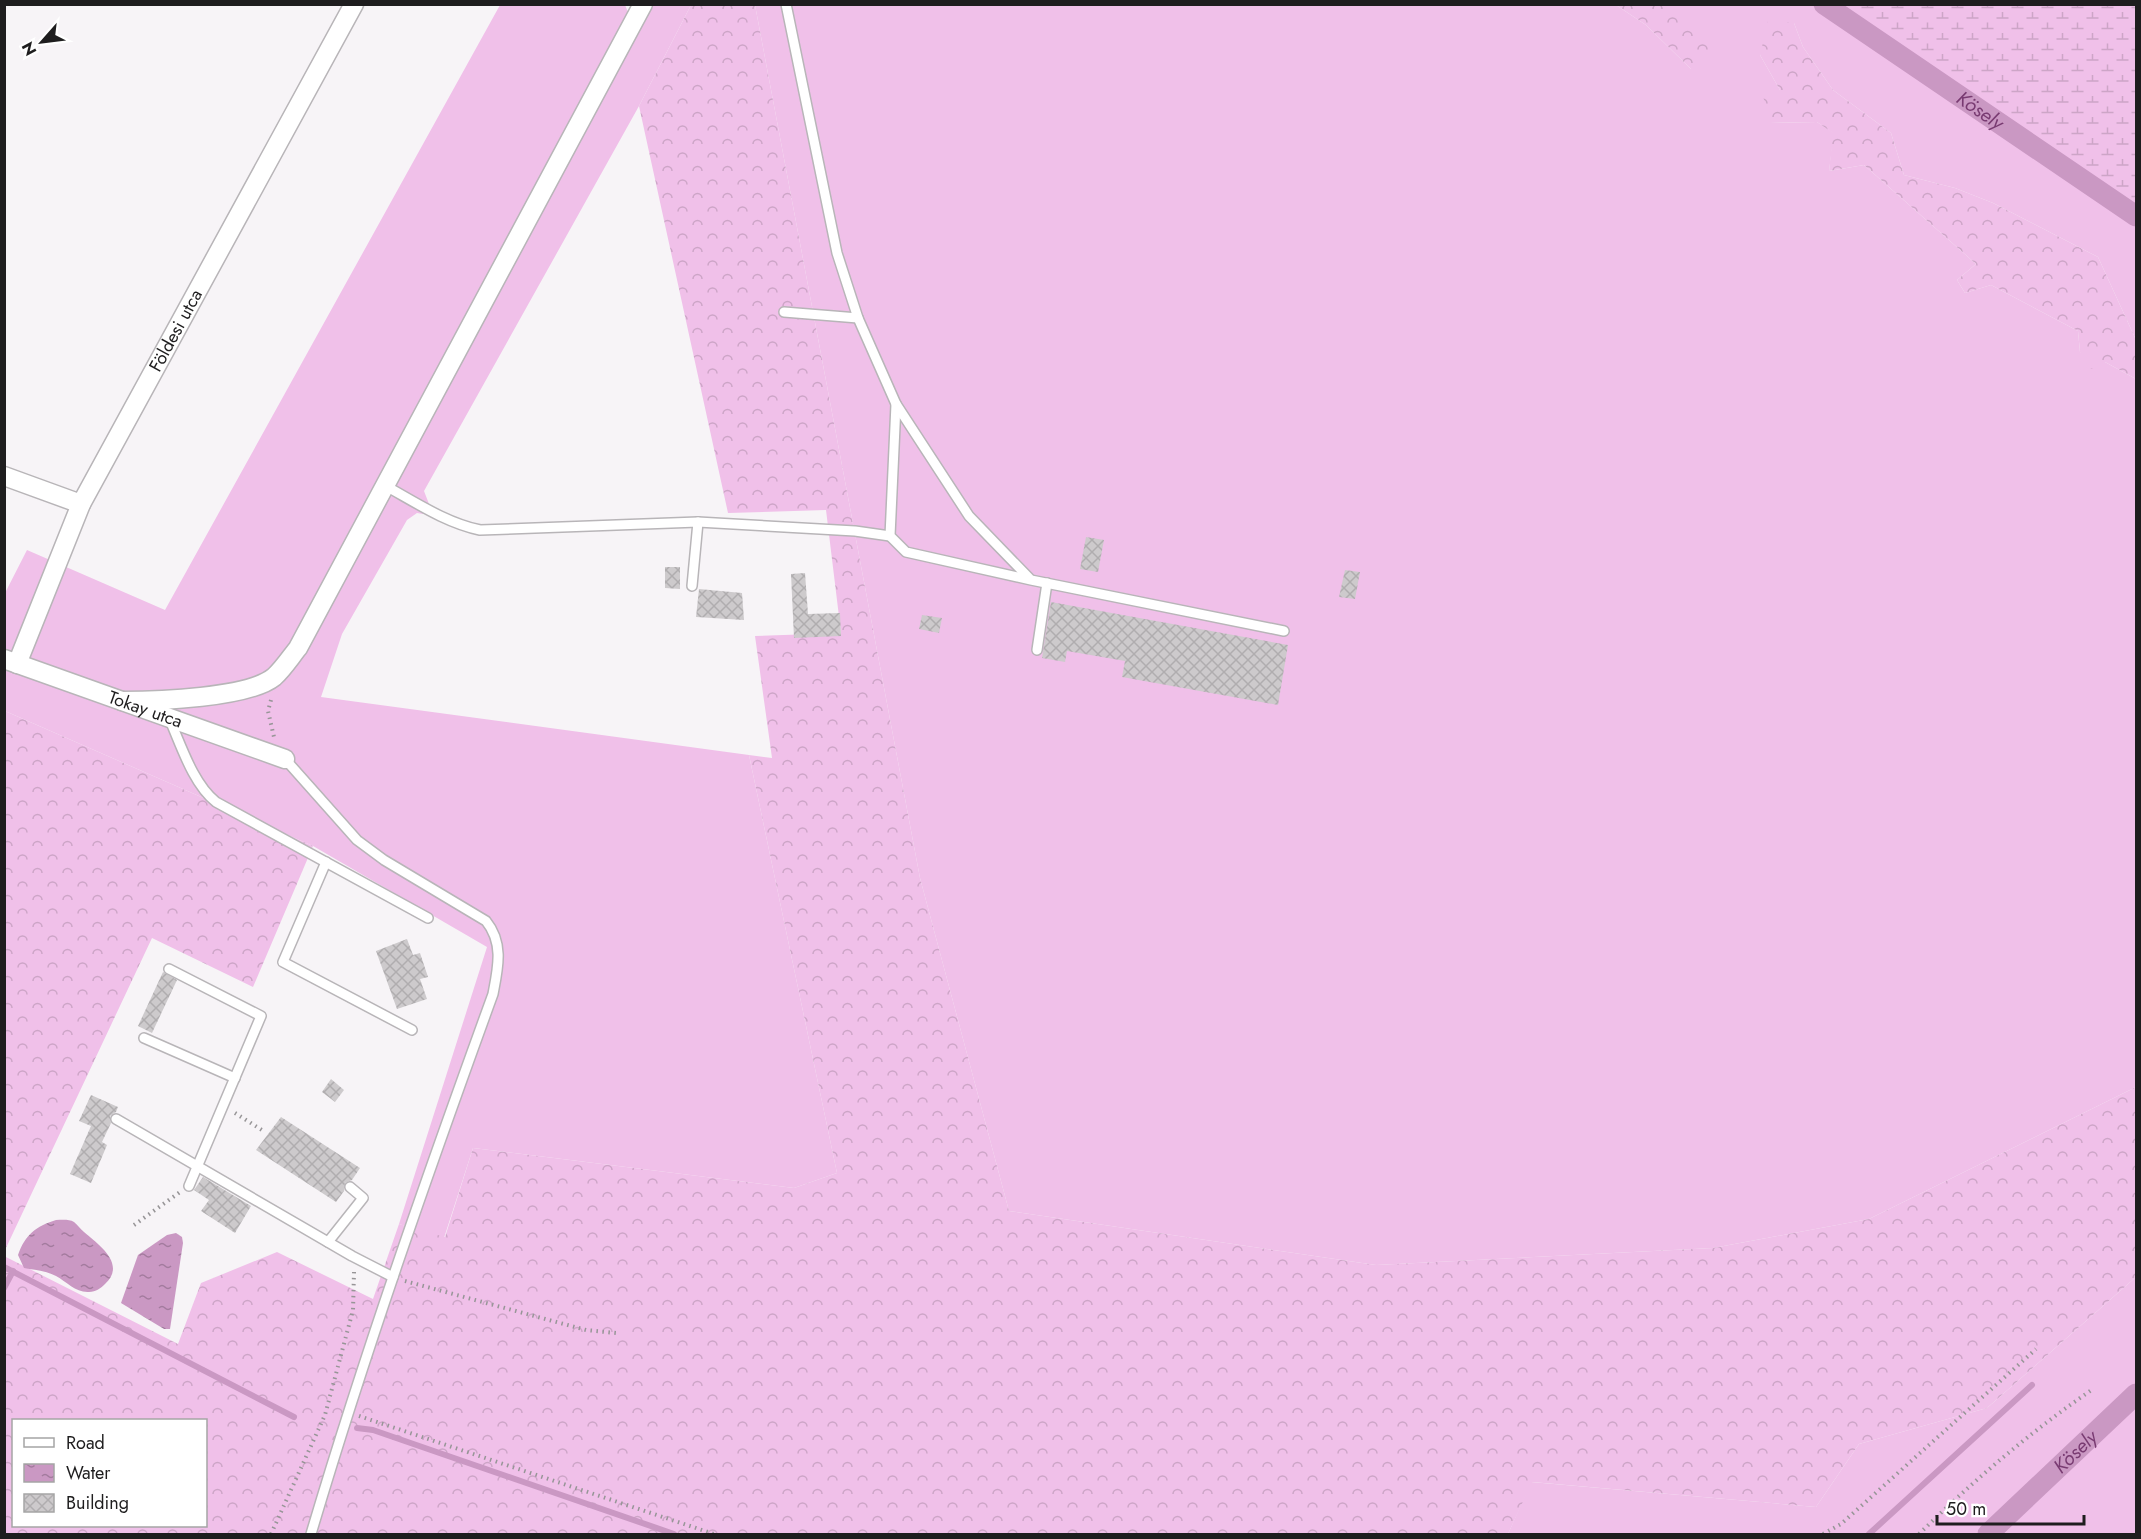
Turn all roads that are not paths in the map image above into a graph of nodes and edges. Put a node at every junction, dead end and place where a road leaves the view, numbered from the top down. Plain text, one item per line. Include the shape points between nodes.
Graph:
1 (354, 4) edge
2 (643, 4) edge
3 (786, 4) edge
4 (784, 312) dead end
5 (858, 318) junction
6 (896, 404) junction
7 (4, 476) edge
8 (384, 485) junction
9 (81, 504) junction
10 (698, 522) junction
11 (890, 536) junction
12 (1031, 580) junction
13 (1047, 583) junction
14 (693, 586) dead end
15 (1284, 631) dead end
16 (1037, 650) dead end
17 (11, 661) edge
18 (122, 701) junction
19 (169, 718) junction
20 (285, 759) joint
21 (326, 862) junction
22 (428, 918) dead end
23 (169, 969) dead end
24 (412, 1030) dead end
25 (144, 1038) dead end
26 (235, 1078) junction
27 (116, 1119) dead end
28 (198, 1165) junction
29 (189, 1186) road end
30 (350, 1188) dead end
31 (328, 1242) junction
32 (393, 1277) junction
33 (311, 1534) edge

1 - 9 street, Földesi utca
2 - 8 street
3 - 5 lane via 837,253
4 - 5 lane
5 - 6 lane
6 - 11 lane
6 - 12 lane via 969,516
7 - 9 street
8 - 10 lane via 468,528 480,530
8 - 18 street via 298,648 273,678 259,686 232,692 163,701
9 - 17 street, Földesi utca
10 - 11 lane
10 - 14 lane
11 - 12 lane via 906,552
12 - 13 lane
13 - 15 lane
13 - 16 lane
17 - 18 street, Tokay utca
18 - 19 street, Tokay utca
19 - 20 street, Tokay utca
19 - 21 lane via 206,795
20 - 32 lane via 357,840 486,921 499,948 493,994
21 - 22 lane
21 - 24 lane via 283,962
23 - 26 lane via 261,1016
25 - 26 lane
26 - 28 lane
27 - 28 lane
28 - 29 lane
28 - 31 lane
30 - 31 lane via 363,1198
31 - 32 lane
32 - 33 lane

